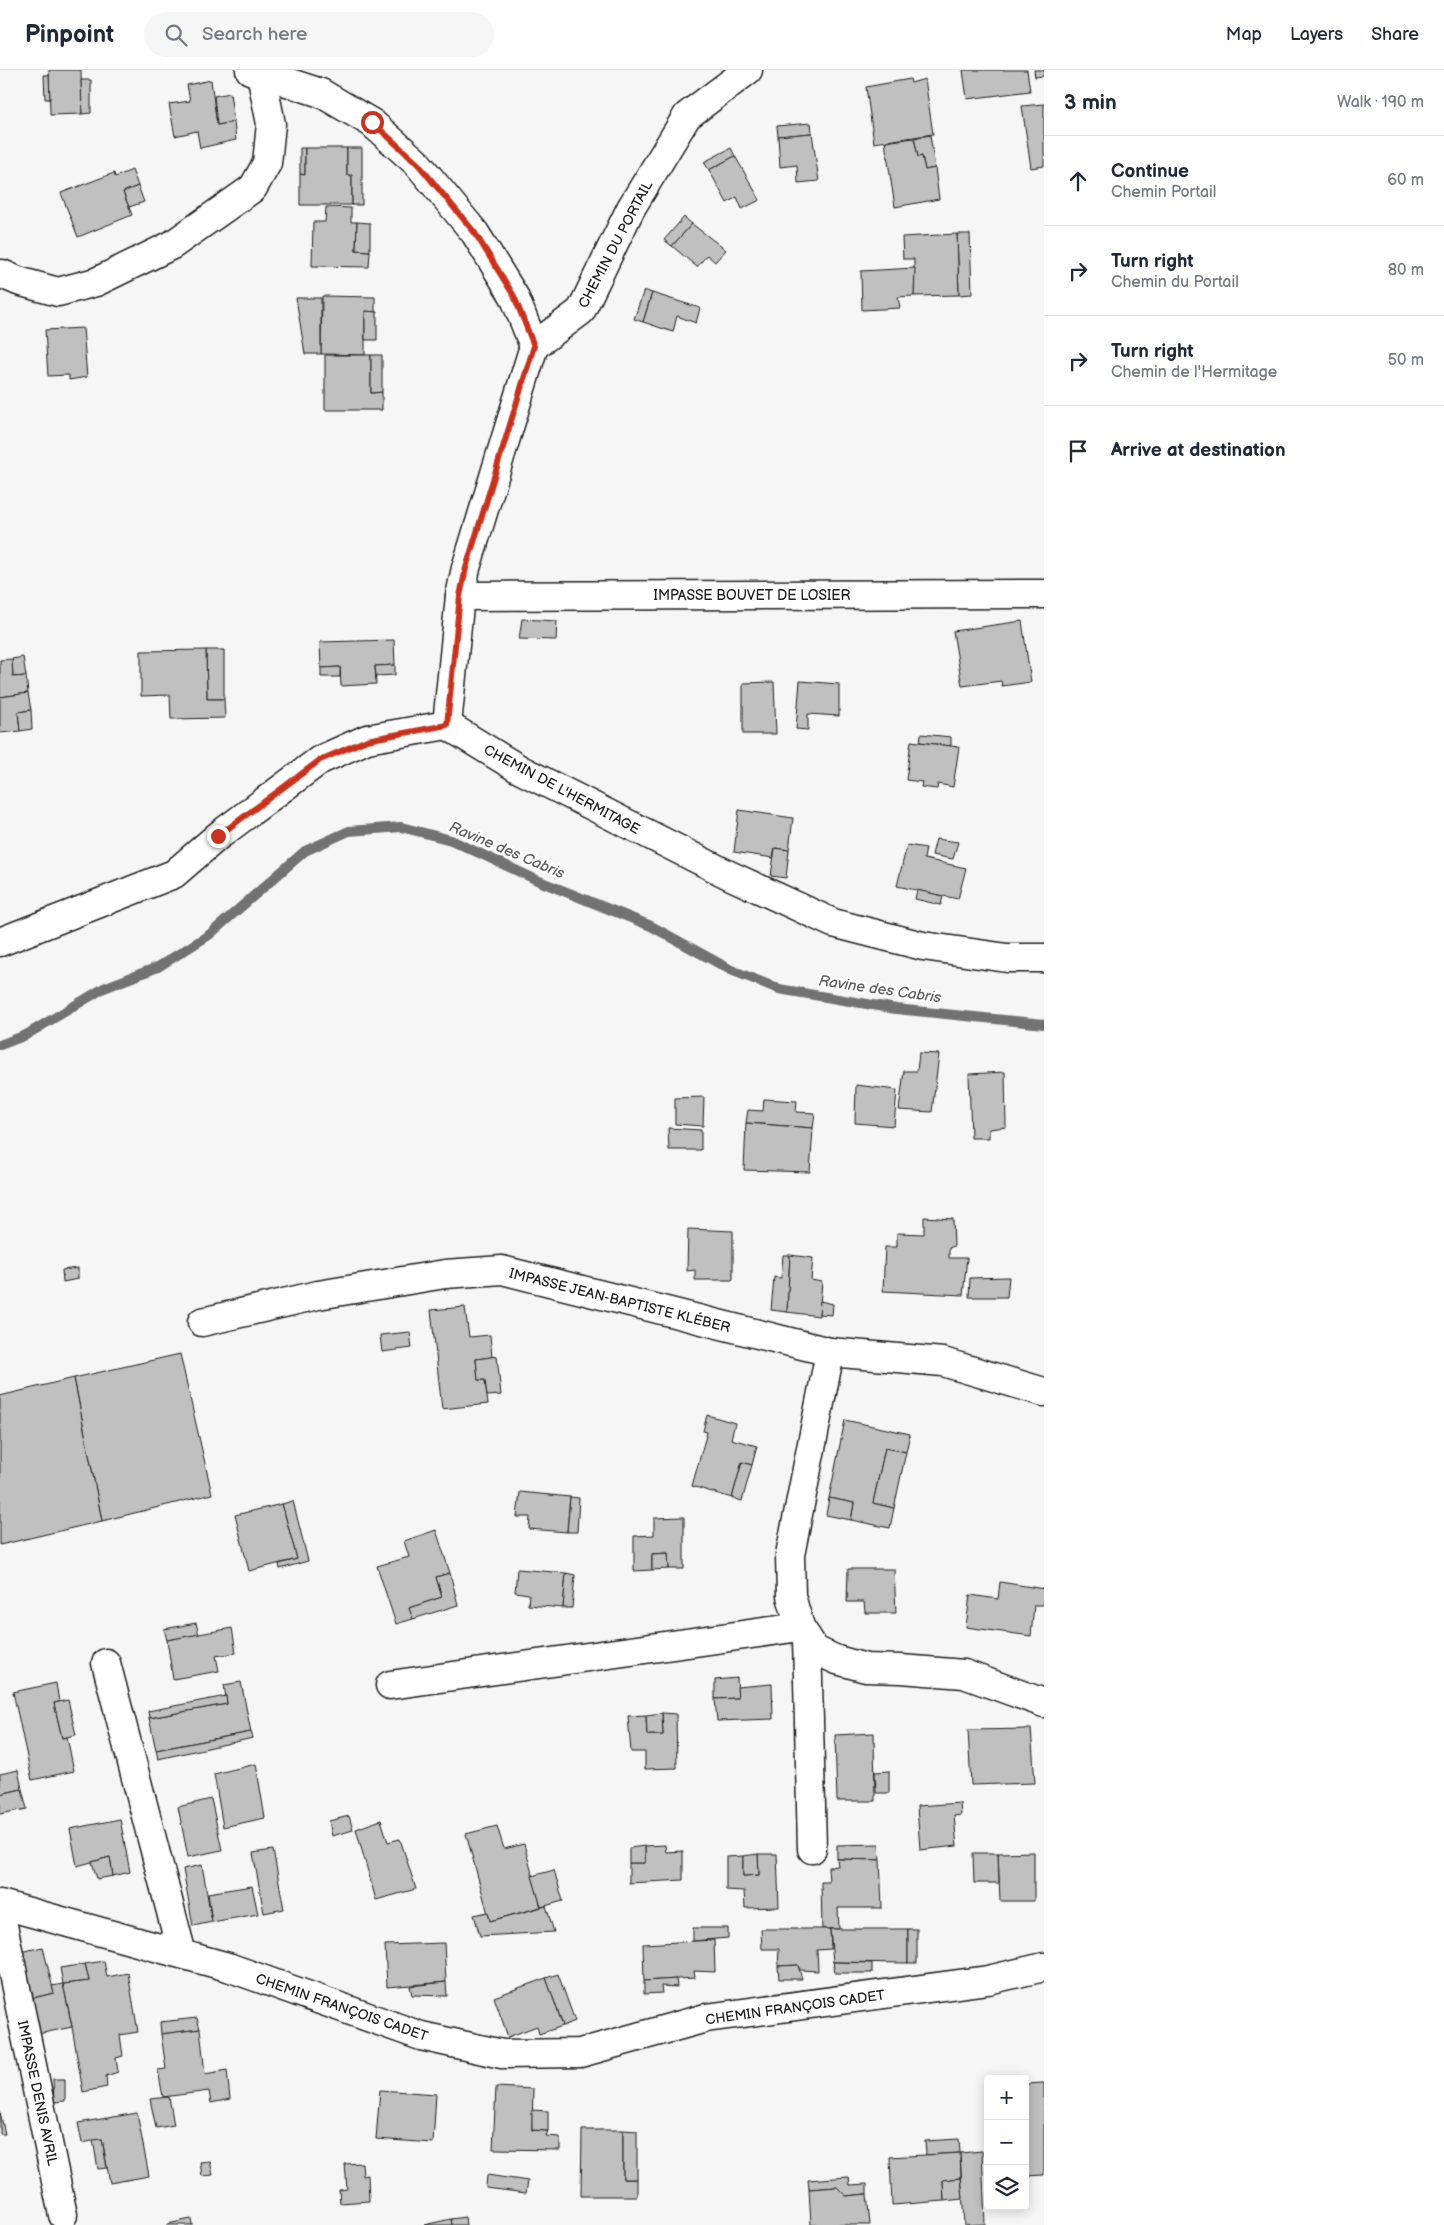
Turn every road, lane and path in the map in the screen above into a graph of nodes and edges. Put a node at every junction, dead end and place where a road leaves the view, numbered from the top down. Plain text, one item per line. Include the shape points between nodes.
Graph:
1 (748, 70) edge
2 (255, 72) edge
3 (2, 274) dead end
4 (534, 346) junction
5 (1044, 594) edge
6 (460, 596) junction
7 (447, 725) junction
8 (0, 942) edge
9 (1044, 958) edge
10 (202, 1322) dead end
11 (830, 1352) junction
12 (1044, 1392) edge
13 (804, 1633) junction
14 (106, 1663) dead end
15 (390, 1685) dead end
16 (1044, 1704) edge
17 (812, 1849) dead end
18 (0, 1904) edge
19 (0, 1911) edge
20 (182, 1954) junction
21 (1044, 1967) edge
22 (63, 2216) dead end

1 - 4 street, CHEMIN DU PORTAIL via 687,116 631,208 581,311
2 - 3 street via 271,124 267,163 253,188 172,245 96,282 58,292 18,282
2 - 4 street via 321,94 372,122 418,164 475,233 514,296
4 - 6 street
5 - 6 street, IMPASSE BOUVET DE LOSIER
6 - 7 street
7 - 8 street via 367,740 320,760 218,836 174,874
7 - 9 street, CHEMIN DE L'HERMITAGE via 528,774 727,874 833,923 923,946 1007,958
10 - 11 street, IMPASSE JEAN-BAPTISTE KLÉBER via 318,1295 445,1274 502,1270
11 - 12 street, IMPASSE JEAN-BAPTISTE KLÉBER via 942,1362
11 - 13 street via 790,1555 791,1596
13 - 15 street
13 - 16 street via 815,1650 838,1660 866,1668 964,1674
13 - 17 street
14 - 20 street
18 - 20 street, CHEMIN FRANÇOIS CADET
19 - 22 street, IMPASSE DENIS AVRIL
20 - 21 street, CHEMIN FRANÇOIS CADET via 228,1967 420,2036 502,2054 580,2053 706,2018 988,1980

